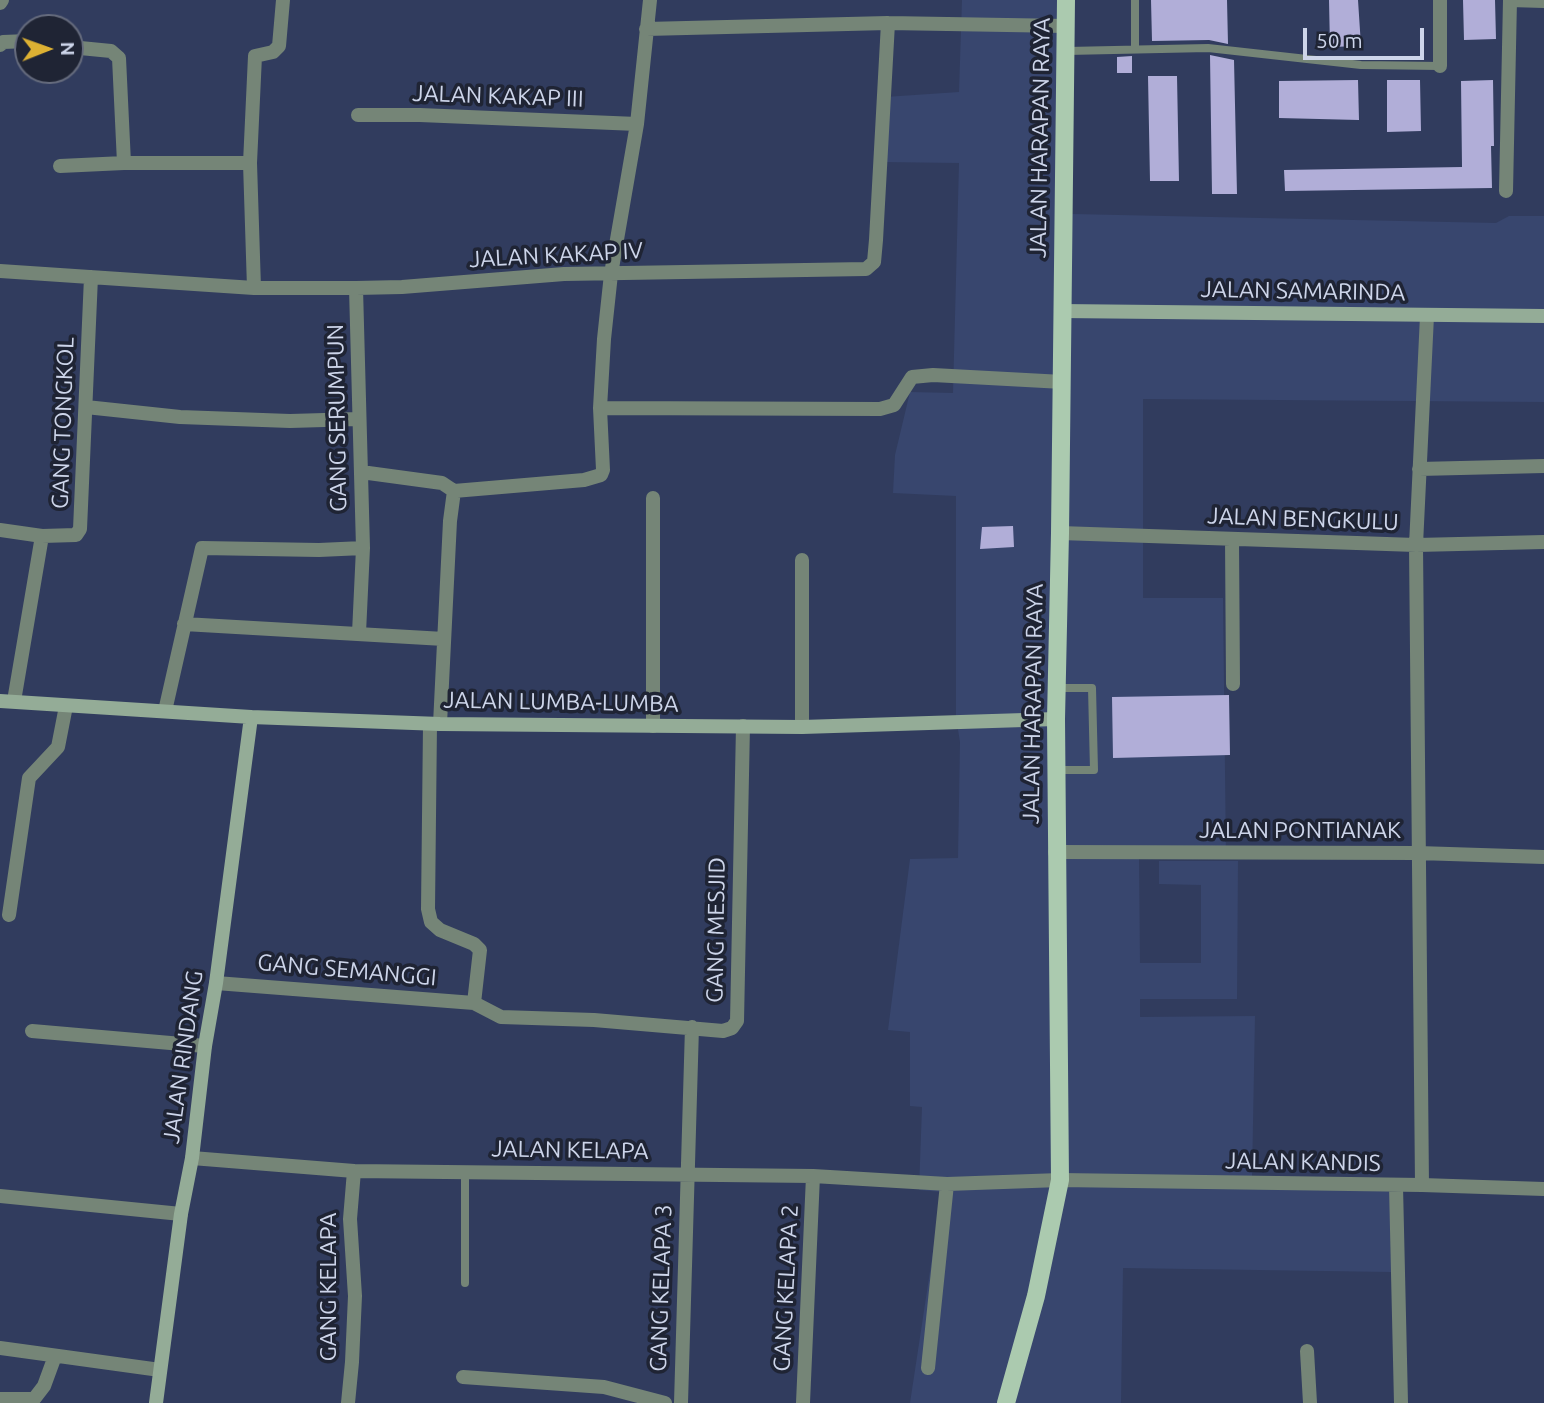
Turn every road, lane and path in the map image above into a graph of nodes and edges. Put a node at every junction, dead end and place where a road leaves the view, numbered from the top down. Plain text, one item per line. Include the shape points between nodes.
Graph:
1 (283, 0) edge
2 (650, 0) edge
3 (1066, 0) edge
4 (1135, 0) edge
5 (1440, 0) edge
6 (1510, 0) edge
7 (1544, 1) edge
8 (888, 23) junction
9 (1066, 26) junction
10 (646, 29) junction
11 (84, 48) edge
12 (1135, 49) junction
13 (1067, 51) junction
14 (1440, 66) joint
15 (358, 115) dead end
16 (637, 124) junction
17 (124, 163) junction
18 (250, 163) junction
19 (60, 166) dead end
20 (1506, 191) dead end
21 (0, 271) edge
22 (611, 274) junction
23 (91, 277) junction
24 (254, 288) junction
25 (356, 288) junction
26 (1061, 311) junction
27 (1427, 316) junction
28 (1544, 316) edge
29 (1063, 382) junction
30 (86, 407) junction
31 (600, 408) junction
32 (359, 419) junction
33 (1544, 466) edge
34 (1419, 468) junction
35 (360, 472) junction
36 (454, 491) junction
37 (653, 498) dead end
38 (0, 530) edge
39 (1060, 533) junction
40 (42, 536) junction
41 (1232, 539) junction
42 (1544, 542) edge
43 (1416, 545) junction
44 (363, 548) junction
45 (802, 561) dead end
46 (184, 624) junction
47 (359, 633) junction
48 (444, 639) junction
49 (1233, 684) dead end
50 (1056, 688) junction
51 (7, 701) edge
52 (65, 706) junction
53 (165, 711) junction
54 (251, 717) junction
55 (1056, 719) junction
56 (435, 724) junction
57 (653, 726) junction
58 (743, 726) junction
59 (802, 727) junction
60 (1055, 770) junction
61 (1055, 852) junction
62 (1418, 853) junction
63 (1544, 857) edge
64 (9, 915) dead end
65 (216, 983) junction
66 (474, 1003) junction
67 (692, 1027) junction
68 (32, 1031) dead end
69 (205, 1046) junction
70 (192, 1158) junction
71 (354, 1171) junction
72 (465, 1172) junction
73 (687, 1174) junction
74 (813, 1176) junction
75 (1060, 1180) junction
76 (947, 1184) junction
77 (1422, 1185) junction
78 (1396, 1186) junction
79 (1544, 1189) edge
80 (0, 1196) edge
81 (181, 1214) junction
82 (465, 1283) dead end
83 (0, 1348) edge
84 (1307, 1351) dead end
85 (55, 1356) junction
86 (928, 1368) dead end
87 (160, 1370) junction
88 (463, 1377) dead end
89 (0, 1399) edge
90 (156, 1403) edge
91 (348, 1403) edge
92 (665, 1403) edge
93 (681, 1403) edge
94 (803, 1403) edge
95 (1006, 1403) edge
96 (1310, 1403) edge
97 (1401, 1403) edge

1 - 18 street via 279,46 255,56
2 - 10 street
3 - 9 main road, JALAN HARAPAN RAYA
4 - 12 lane
5 - 14 street
6 - 7 street
6 - 20 street
8 - 9 street
8 - 10 street
8 - 22 street, JALAN KAKAP IV via 874,262 866,268
9 - 13 main road, JALAN HARAPAN RAYA
10 - 16 street
11 - 17 street via 111,51 119,58
12 - 13 lane
12 - 14 lane via 1208,48 1361,65
13 - 26 main road, JALAN HARAPAN RAYA
15 - 16 street, JALAN KAKAP III
16 - 22 street
17 - 18 street
17 - 19 street
18 - 24 street
21 - 23 street, JALAN KAKAP IV
22 - 25 street, JALAN KAKAP IV
22 - 31 street
23 - 24 street, JALAN KAKAP IV
23 - 30 street, GANG TONGKOL
24 - 25 street, JALAN KAKAP IV
25 - 32 street, GANG SERUMPUN
26 - 27 street, JALAN SAMARINDA
26 - 29 main road, JALAN HARAPAN RAYA
27 - 28 street, JALAN SAMARINDA
27 - 34 street
29 - 31 street via 912,377 894,405 880,409
29 - 39 main road, JALAN HARAPAN RAYA
30 - 32 street via 276,421
30 - 40 street, GANG TONGKOL via 80,529 76,535
31 - 36 street via 601,475
32 - 35 street, GANG SERUMPUN
33 - 34 street
34 - 43 street
35 - 36 street via 442,483
35 - 44 street, GANG SERUMPUN
36 - 48 street
37 - 57 street
38 - 40 street, GANG TONGKOL
39 - 41 street, JALAN BENGKULU
39 - 50 main road, JALAN HARAPAN RAYA
40 - 51 street, GANG TONGKOL
41 - 43 street, JALAN BENGKULU
41 - 49 street
42 - 43 street, JALAN BENGKULU
43 - 62 street
44 - 46 street via 202,548
44 - 47 street, GANG SERUMPUN
45 - 59 street
46 - 47 street
46 - 53 street
47 - 48 street
48 - 56 street
50 - 55 main road, JALAN HARAPAN RAYA
50 - 60 lane via 1092,688 1094,770
51 - 52 street, JALAN LUMBA-LUMBA
52 - 53 street, JALAN LUMBA-LUMBA
52 - 64 street via 58,747 29,778
53 - 54 street, JALAN LUMBA-LUMBA
54 - 56 street, JALAN LUMBA-LUMBA
54 - 65 street, JALAN RINDANG
55 - 59 street, JALAN LUMBA-LUMBA
55 - 60 main road, JALAN HARAPAN RAYA
56 - 57 street, JALAN LUMBA-LUMBA
56 - 66 street, GANG SEMANGGI via 428,909 431,922 440,930 480,950
57 - 58 street, JALAN LUMBA-LUMBA
58 - 59 street, JALAN LUMBA-LUMBA
58 - 67 street, GANG MESJID via 737,1021 723,1031
60 - 61 main road, JALAN HARAPAN RAYA
61 - 62 street, JALAN PONTIANAK
61 - 75 main road, JALAN HARAPAN RAYA
62 - 63 street, JALAN PONTIANAK
62 - 77 street
65 - 66 street, GANG SEMANGGI
65 - 69 street, JALAN RINDANG
66 - 67 street, GANG SEMANGGI via 501,1017
67 - 73 street, GANG MESJID
68 - 69 street
69 - 70 street, JALAN RINDANG
70 - 71 street, JALAN KELAPA
70 - 81 street, JALAN RINDANG
71 - 72 street, JALAN KELAPA
71 - 91 street, GANG KELAPA via 350,1219 355,1296
72 - 73 street, JALAN KELAPA
72 - 82 lane
73 - 74 street, JALAN KELAPA
73 - 93 street, GANG KELAPA 3
74 - 76 street, JALAN KELAPA
74 - 94 street, GANG KELAPA 2
75 - 76 street, JALAN KELAPA
75 - 78 street, JALAN KANDIS
75 - 95 main road, JALAN HARAPAN RAYA via 1036,1296
76 - 86 street
77 - 78 street, JALAN KANDIS
77 - 79 street, JALAN KANDIS
78 - 97 street
80 - 81 street
81 - 87 street, JALAN RINDANG
83 - 85 street
84 - 96 street
85 - 87 street
85 - 89 street via 34,1399
87 - 90 street, JALAN RINDANG
88 - 92 street, GANG KELAPA 3 via 604,1387

